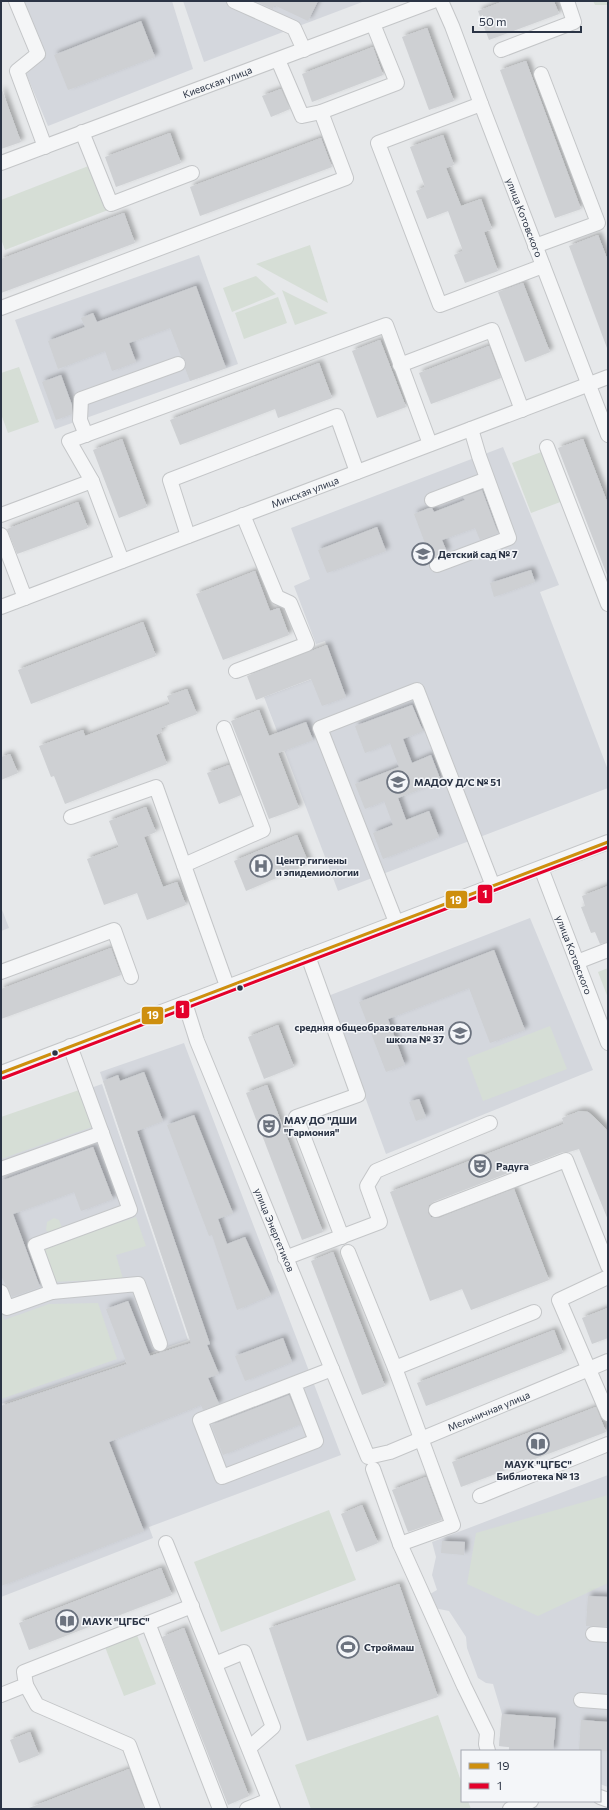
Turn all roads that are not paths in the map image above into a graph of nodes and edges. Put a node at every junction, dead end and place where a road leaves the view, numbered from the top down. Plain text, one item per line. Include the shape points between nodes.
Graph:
1 (16, 1) edge
2 (234, 1) edge
3 (433, 1) edge
4 (441, 1) edge
5 (567, 1) edge
6 (373, 24) junction
7 (304, 50) junction
8 (501, 50) dead end
9 (278, 60) junction
10 (541, 74) dead end
11 (480, 104) junction
12 (320, 112) junction
13 (82, 132) junction
14 (45, 147) junction
15 (1, 163) edge
16 (192, 173) dead end
17 (535, 246) junction
18 (543, 266) junction
19 (1, 308) edge
20 (178, 364) dead end
21 (400, 365) junction
22 (608, 377) edge
23 (588, 384) junction
24 (522, 410) junction
25 (471, 429) junction
26 (86, 435) junction
27 (608, 435) edge
28 (430, 444) junction
29 (547, 447) dead end
30 (357, 472) junction
31 (488, 479) junction
32 (92, 481) junction
33 (432, 500) dead end
34 (243, 515) junction
35 (1, 516) edge
36 (1, 535) edge
37 (188, 536) junction
38 (122, 561) junction
39 (437, 565) dead end
40 (605, 588) edge
41 (25, 598) junction
42 (608, 604) edge
43 (1, 607) edge
44 (236, 671) dead end
45 (224, 728) dead end
46 (71, 817) dead end
47 (608, 842) edge
48 (184, 865) junction
49 (541, 868) junction
50 (494, 886) junction
51 (396, 922) junction
52 (608, 950) edge
53 (308, 956) junction
54 (577, 962) junction
55 (1, 972) edge
56 (131, 977) dead end
57 (228, 986) junction
58 (185, 1003) junction
59 (608, 1043) edge
60 (70, 1046) junction
61 (1, 1072) edge
62 (490, 1123) dead end
63 (102, 1133) junction
64 (1, 1169) edge
65 (436, 1210) dead end
66 (342, 1237) junction
67 (348, 1252) dead end
68 (285, 1258) junction
69 (608, 1266) edge
70 (608, 1277) edge
71 (1, 1292) edge
72 (52, 1292) junction
73 (534, 1312) dead end
74 (160, 1344) dead end
75 (608, 1361) edge
76 (395, 1368) junction
77 (332, 1369) junction
78 (588, 1369) junction
79 (294, 1384) junction
80 (608, 1414) edge
81 (422, 1439) junction
82 (608, 1444) edge
83 (370, 1463) junction
84 (480, 1496) dead end
85 (166, 1543) dead end
86 (400, 1544) junction
87 (192, 1606) junction
88 (148, 1623) junction
89 (593, 1634) dead end
90 (608, 1635) edge
91 (215, 1664) junction
92 (26, 1685) junction
93 (1, 1695) edge
94 (581, 1700) dead end
95 (608, 1702) edge
96 (249, 1748) junction
97 (488, 1750) edge
98 (528, 1802) edge
99 (271, 1805) edge
100 (153, 1809) edge
101 (220, 1809) edge
102 (247, 1809) edge
103 (510, 1809) edge

1 - 14 street via 38,54 17,71
2 - 7 street via 294,28
3 - 6 street, Киевская улица
4 - 11 street, улица Котовского
5 - 8 street via 574,22
6 - 7 street, Киевская улица
6 - 12 street via 397,83
7 - 9 street, Киевская улица
9 - 12 street via 302,116
9 - 13 street, Киевская улица
10 - 17 street via 598,222
11 - 17 street, улица Котовского
11 - 18 street via 378,143 440,305
12 - 19 street via 346,178
13 - 14 street, Киевская улица
13 - 16 street via 111,204
14 - 15 street, Киевская улица
17 - 18 street, улица Котовского
18 - 23 street, улица Котовского
20 - 26 street via 81,400 80,420
21 - 24 street via 492,330
21 - 26 street via 386,325
21 - 28 street
22 - 23 street, Минская улица
23 - 24 street, Минская улица
23 - 27 street, улица Котовского
24 - 25 street, Минская улица
25 - 28 street, Минская улица
25 - 31 street
26 - 32 street via 69,441
28 - 30 street, Минская улица
29 - 40 street
30 - 34 street, Минская улица
30 - 37 street via 337,416 170,480
31 - 33 street
31 - 39 street via 509,538
32 - 35 street
32 - 38 street
34 - 37 street, Минская улица
34 - 44 street via 277,597 290,603 308,644
36 - 41 street
37 - 38 street, Минская улица
38 - 41 street, Минская улица
40 - 42 street
41 - 43 street, Минская улица
45 - 48 street via 263,830
46 - 48 street via 156,787
47 - 49 street
48 - 57 street
49 - 50 street
49 - 54 street, улица Котовского
50 - 51 street
50 - 51 street via 417,690 320,728
51 - 53 street
52 - 54 street
53 - 57 street
53 - 66 street via 358,1096 296,1117
54 - 59 street, улица Котовского
55 - 56 street via 114,930
57 - 58 street
58 - 60 street
58 - 68 street, улица Энергетиков via 197,1041
60 - 61 street
60 - 63 street
62 - 66 street via 376,1171 367,1186 380,1222
63 - 64 street
63 - 72 street via 130,1210 35,1245
65 - 69 street via 566,1160
66 - 68 street
67 - 76 street
68 - 77 street, улица Энергетиков
70 - 78 street via 559,1300
71 - 72 street via 7,1308
72 - 74 street via 138,1284
73 - 76 street
75 - 78 street, Мельничная улица
76 - 81 street
77 - 79 street
77 - 83 street, улица Энергетиков
78 - 80 street
78 - 81 street, Мельничная улица
79 - 79 street via 200,1420 222,1477 316,1441
81 - 83 street, Мельничная улица
81 - 86 street via 453,1525
82 - 84 street
83 - 86 street, улица Энергетиков
85 - 87 street
86 - 97 street, улица Энергетиков via 488,1733
87 - 88 street
87 - 91 street
88 - 92 street via 24,1672
88 - 101 street
89 - 90 street
91 - 96 street
91 - 96 street via 244,1652 273,1727
92 - 93 street
92 - 100 street via 37,1705 128,1745
94 - 95 street
96 - 99 street
98 - 103 street
99 - 102 street

